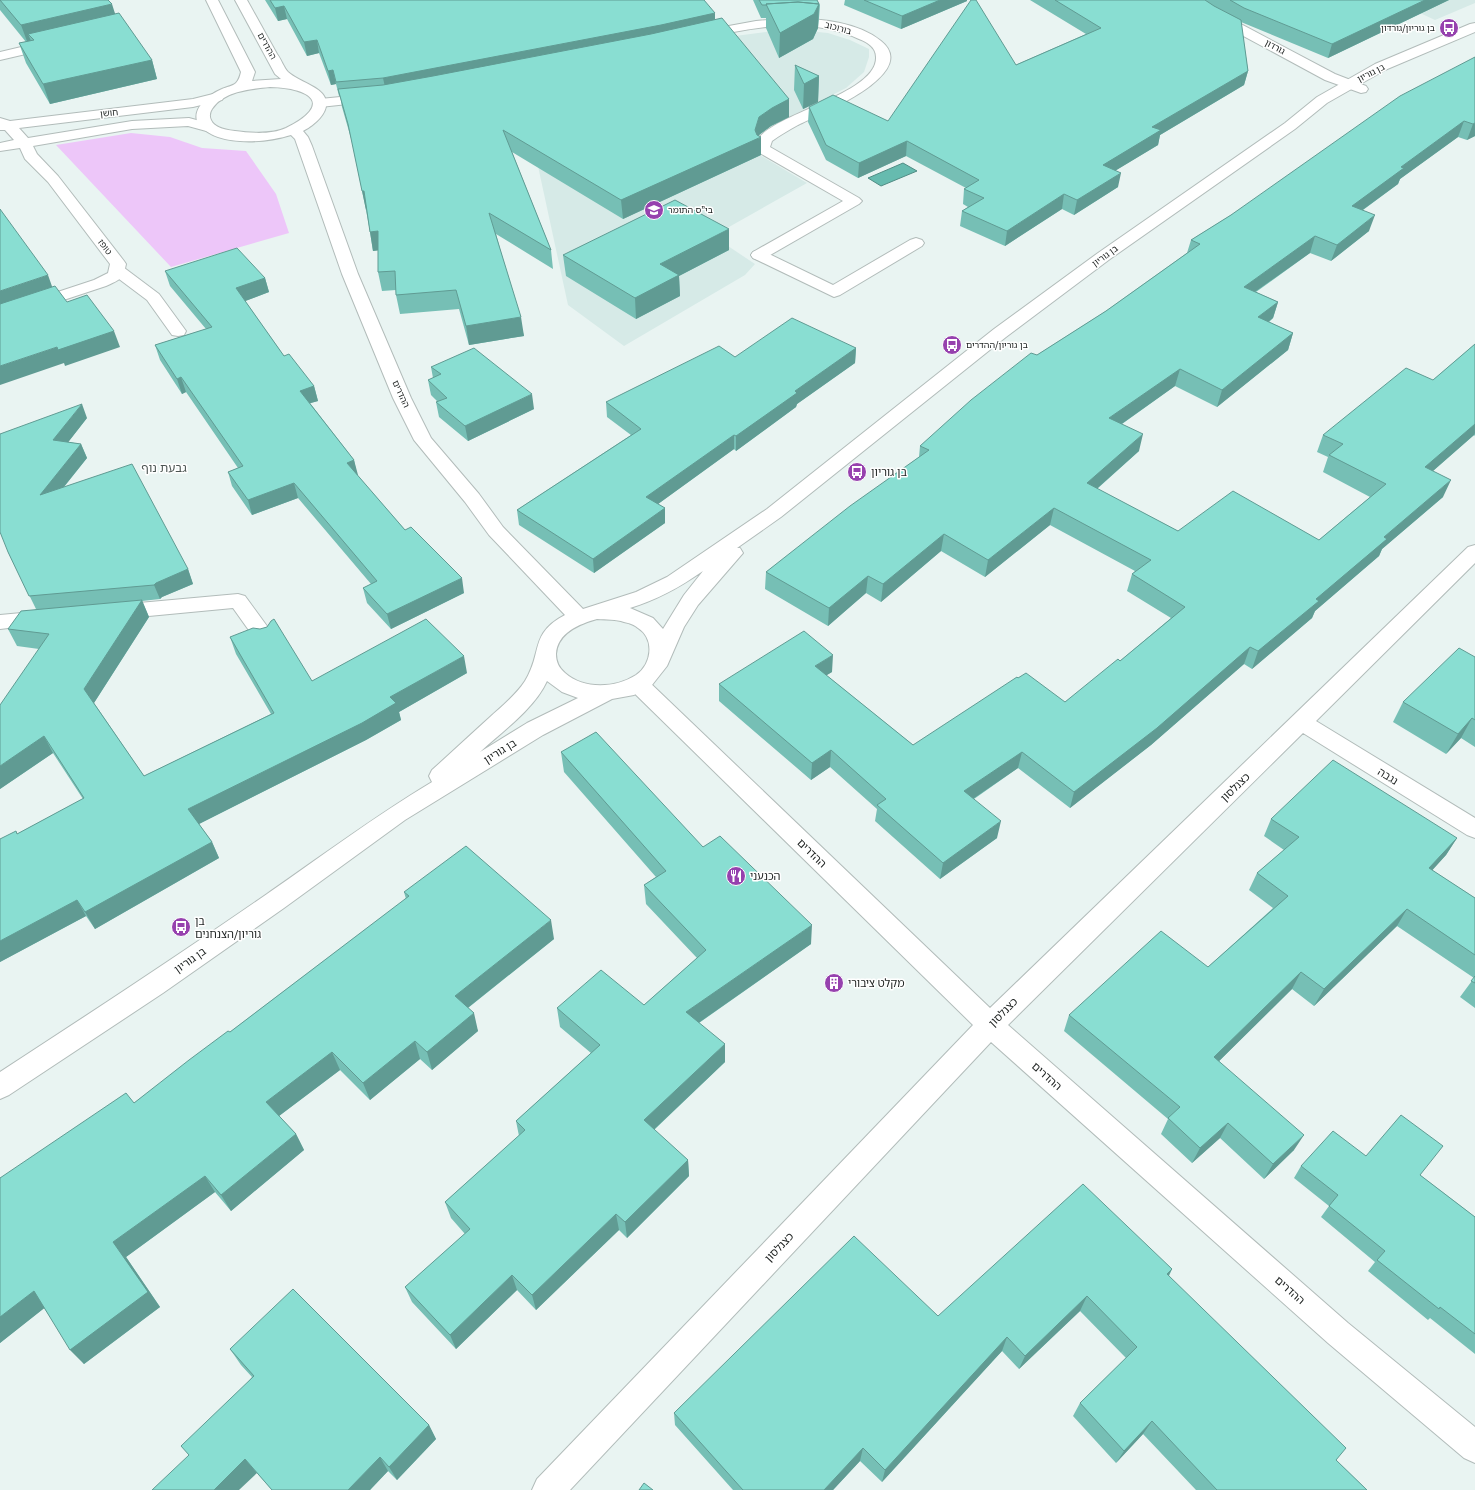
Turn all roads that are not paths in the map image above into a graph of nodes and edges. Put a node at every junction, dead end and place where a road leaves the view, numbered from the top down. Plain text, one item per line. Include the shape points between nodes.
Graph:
1 (212, 0) edge
2 (241, 0) edge
3 (1191, 0) edge
4 (1475, 27) edge
5 (691, 37) edge
6 (62, 42) edge
7 (0, 56) edge
8 (299, 86) junction
9 (1355, 87) junction
10 (239, 88) junction
11 (217, 97) junction
12 (386, 97) edge
13 (320, 103) junction
14 (3, 124) edge
15 (210, 128) junction
16 (293, 129) junction
17 (24, 144) junction
18 (0, 147) edge
19 (916, 243) dead end
20 (118, 267) junction
21 (0, 316) edge
22 (178, 331) dead end
23 (774, 513) junction
24 (1475, 552) edge
25 (95, 614) edge
26 (588, 614) junction
27 (64, 616) edge
28 (0, 622) edge
29 (264, 638) edge
30 (546, 659) junction
31 (660, 659) junction
32 (638, 684) junction
33 (606, 693) junction
34 (1301, 722) junction
35 (397, 814) junction
36 (1475, 829) edge
37 (990, 1025) junction
38 (0, 1087) edge
39 (1475, 1447) edge
40 (548, 1490) edge

1 - 10 street via 248,72 246,80
2 - 8 street, ההדרים via 282,74
3 - 9 street, גורדון via 1330,77
4 - 9 street, בן גוריון via 1416,53
5 - 19 street, בורוכוב via 742,26 798,21 834,25 873,41 881,49 884,59 880,69 868,83 777,130 765,139 763,149 854,201 759,255 834,292
6 - 7 street
8 - 10 street, חושן via 270,83
8 - 13 street, ההדרים via 317,96
9 - 23 street, בן גוריון via 1290,126 1104,256 1000,333
10 - 11 street, חושן
11 - 14 street, חושן via 193,103
11 - 15 street via 203,113 204,121
12 - 13 street
13 - 16 street, חושן via 317,112 308,121
14 - 17 street, טופז
15 - 16 street, חושן via 239,137 258,137
15 - 17 street, חושן via 189,122 132,125
16 - 26 street, ההדרים via 305,146 350,274 402,398 423,440 496,531 534,572
17 - 18 street, חושן
17 - 20 street, טופז via 30,156 53,179
20 - 21 street via 116,275 100,283
20 - 22 street, טופז via 152,297
23 - 26 street, בן גוריון via 674,582 643,598
23 - 31 street, בן גוריון via 721,564 695,594 676,620
24 - 34 street, כצנלסון
25 - 29 street via 238,601
26 - 30 street via 563,625 548,643
26 - 31 street via 626,614 643,621 659,638
27 - 28 street
30 - 33 street via 554,676 568,686 586,692
30 - 35 street, בן גוריון via 534,685 518,705
31 - 32 street via 652,673
32 - 33 street
32 - 37 street, ההדרים
33 - 35 street, בן גוריון via 535,729
34 - 36 street, נגבה
34 - 37 street, כצנלסון
35 - 38 street, בן גוריון via 154,985
37 - 39 street, ההדרים via 1338,1333
37 - 40 street, כצנלסון

